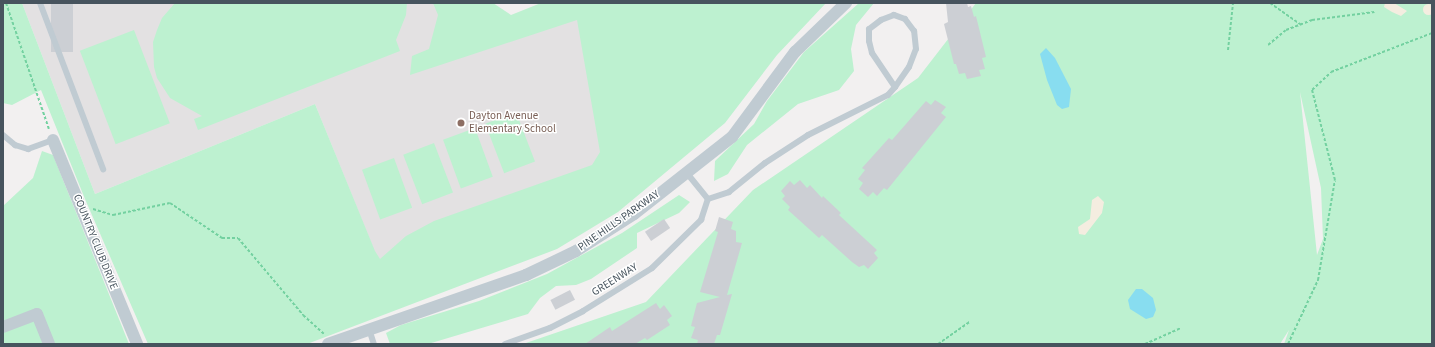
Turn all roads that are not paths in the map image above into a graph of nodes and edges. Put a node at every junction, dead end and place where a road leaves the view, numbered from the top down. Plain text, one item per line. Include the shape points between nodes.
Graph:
1 (40, 3) edge
2 (846, 3) edge
3 (895, 87) junction
4 (3, 135) edge
5 (53, 140) joint
6 (103, 169) dead end
7 (686, 172) junction
8 (708, 199) junction
9 (3, 326) edge
10 (369, 328) junction
11 (330, 343) edge
12 (49, 344) edge
13 (137, 344) edge
14 (374, 344) edge
15 (506, 344) edge

1 - 6 lane
2 - 7 street, PINE HILLS PARKWAY via 795,52 732,137
3 - 3 lane via 909,67 916,49 914,31 905,19 894,15 869,29 869,41 872,53
3 - 8 lane via 881,99 808,135 765,163 729,192
4 - 5 lane via 15,145 28,149
5 - 13 street, COUNTRY CLUB DRIVE
7 - 8 lane
7 - 10 street, PINE HILLS PARKWAY via 634,214 576,252 526,275
8 - 15 lane, GREENWAY via 701,220 652,268 603,300 550,328
9 - 12 street via 37,314
10 - 11 street, PINE HILLS PARKWAY
10 - 14 lane

